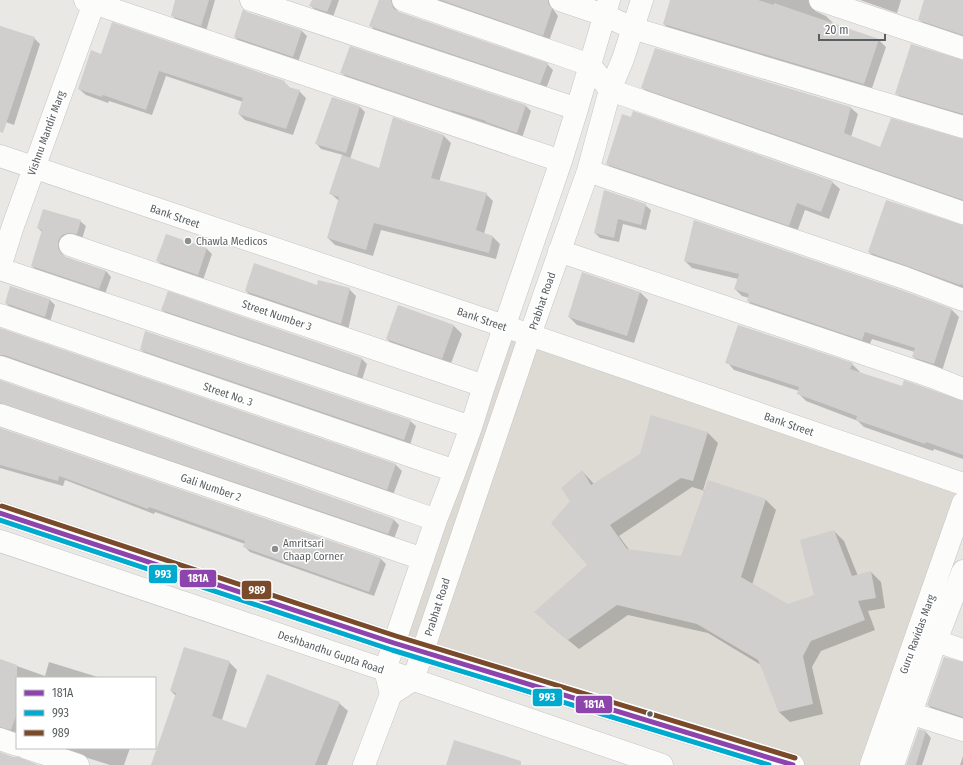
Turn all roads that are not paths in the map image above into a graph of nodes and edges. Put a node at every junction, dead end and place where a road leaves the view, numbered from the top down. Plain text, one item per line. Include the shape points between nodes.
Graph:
1 (251, 0) edge
2 (403, 0) edge
3 (560, 0) edge
4 (642, 0) edge
5 (820, 0) edge
6 (91, 1) edge
7 (606, 8) edge
8 (632, 28) junction
9 (963, 48) edge
10 (590, 65) junction
11 (610, 90) junction
12 (577, 109) junction
13 (963, 127) edge
14 (0, 156) edge
15 (561, 161) junction
16 (34, 168) junction
17 (588, 172) junction
18 (963, 213) edge
19 (7, 224) edge
20 (70, 245) dead end
21 (559, 251) junction
22 (0, 268) edge
23 (963, 300) edge
24 (0, 315) edge
25 (504, 326) junction
26 (530, 335) junction
27 (0, 367) edge
28 (484, 386) junction
29 (963, 389) edge
30 (0, 415) edge
31 (471, 427) junction
32 (455, 471) junction
33 (963, 484) edge
34 (963, 504) edge
35 (0, 513) edge
36 (436, 520) junction
37 (0, 541) edge
38 (423, 558) junction
39 (963, 571) edge
40 (936, 641) junction
41 (394, 643) junction
42 (963, 650) edge
43 (422, 651) junction
44 (385, 670) junction
45 (413, 680) junction
46 (391, 694) junction
47 (910, 713) junction
48 (963, 730) edge
49 (0, 739) edge
50 (16, 745) edge
51 (30, 749) edge
52 (78, 765) edge
53 (364, 765) edge
54 (662, 765) edge
55 (793, 765) edge
56 (871, 765) edge
57 (893, 765) edge

1 - 12 street
2 - 10 street
3 - 7 street
4 - 8 street, Prabhat Road
5 - 9 street
6 - 15 street
6 - 16 street, Vishnu Mandir Marg
7 - 8 street
7 - 10 street
8 - 11 street, Prabhat Road
8 - 13 street
10 - 11 street
10 - 12 street
11 - 17 street, Prabhat Road
11 - 18 street
12 - 15 street
14 - 16 street, Bank Street
15 - 25 street
16 - 19 street, Vishnu Mandir Marg
16 - 25 street, Bank Street
17 - 21 street, Prabhat Road
17 - 23 street via 905,278
19 - 22 street, Vishnu Mandir Marg
20 - 28 street, Street Number 3
21 - 26 street, Prabhat Road
21 - 29 street
22 - 31 street
24 - 32 street, Street No. 3
25 - 26 street, Bank Street
25 - 28 street
26 - 33 street, Bank Street
26 - 43 street, Prabhat Road
27 - 36 street
28 - 31 street
30 - 38 street, Gali Number 2
31 - 32 street
32 - 36 street
34 - 56 street, Guru Ravidas Marg
35 - 41 street
36 - 38 street
37 - 44 street, Deshbandhu Gupta Road
38 - 41 street
39 - 40 street, Guru Ravidas Marg
40 - 42 street
40 - 47 street, Guru Ravidas Marg
41 - 43 street
41 - 44 street
43 - 45 street, Prabhat Road
43 - 55 street
44 - 45 street, Deshbandhu Gupta Road
44 - 46 street
45 - 46 street
45 - 54 street, Deshbandhu Gupta Road
46 - 53 street
47 - 48 street
47 - 57 street, Guru Ravidas Marg
49 - 50 street
51 - 52 street

